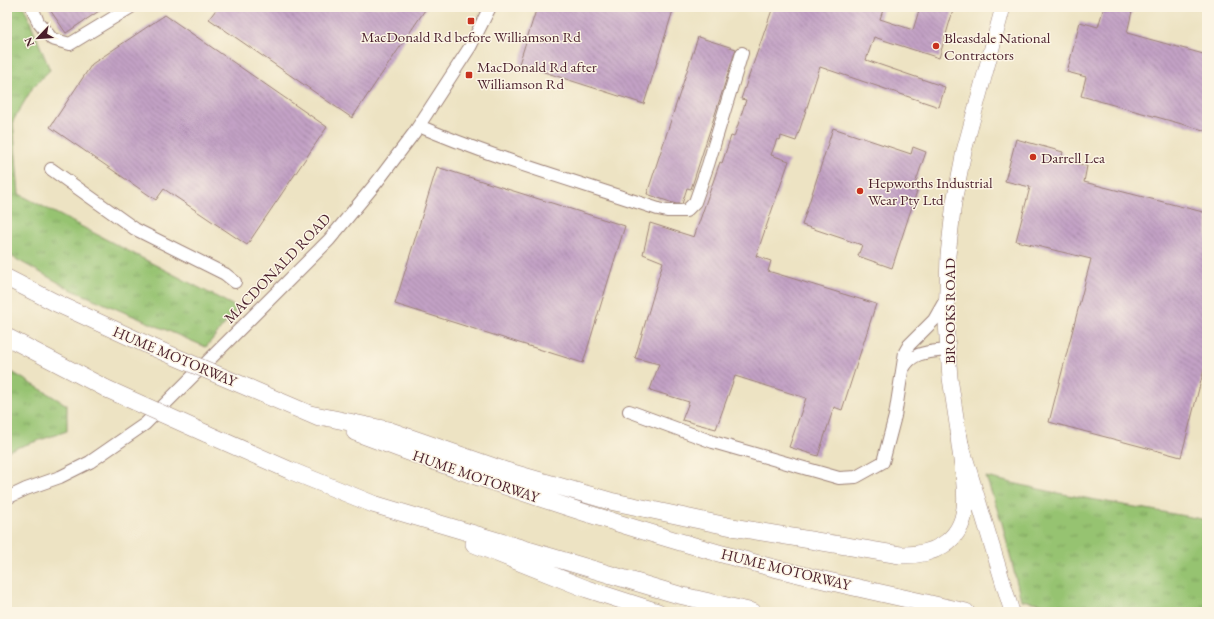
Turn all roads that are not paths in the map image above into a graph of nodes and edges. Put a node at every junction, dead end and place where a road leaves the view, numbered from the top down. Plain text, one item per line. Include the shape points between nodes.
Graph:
1 (32, 7) edge
2 (131, 7) edge
3 (490, 7) edge
4 (1003, 7) edge
5 (742, 53) dead end
6 (419, 126) junction
7 (51, 169) dead end
8 (7, 278) edge
9 (235, 282) dead end
10 (946, 298) junction
11 (7, 336) edge
12 (947, 350) junction
13 (902, 374) junction
14 (629, 411) dead end
15 (310, 414) junction
16 (959, 437) junction
17 (26, 489) junction
18 (7, 491) edge
19 (7, 498) edge
20 (373, 504) junction
21 (658, 612) edge
22 (752, 612) edge
23 (966, 612) edge
24 (1012, 612) edge

1 - 2 street via 38,22 52,39 70,44
3 - 6 street, MACDONALD ROAD via 470,47
4 - 10 main road, BROOKS ROAD via 961,166 950,236
5 - 6 street via 708,165 694,202 686,211 658,209 500,157
6 - 17 street, MACDONALD ROAD via 329,240 145,424 90,462 60,477
7 - 9 street via 135,229 225,274
8 - 15 highway, HUME MOTORWAY, bridge via 152,347
10 - 12 main road, BROOKS ROAD
10 - 13 street via 934,320 907,348
11 - 20 highway, bridge via 107,389 289,470
12 - 13 street via 912,357
12 - 16 main road, BROOKS ROAD
13 - 14 street via 895,416 883,462 856,477 839,478 791,465 713,442
15 - 16 highway via 388,430 506,471 610,501 732,527 900,556 936,550 950,540 958,530 966,501
15 - 23 highway, HUME MOTORWAY via 438,463 567,507 767,566
16 - 24 main road, BROOKS ROAD
17 - 18 street, MACDONALD ROAD
17 - 19 street, MACDONALD ROAD
20 - 21 highway via 587,589
20 - 22 highway via 679,594

